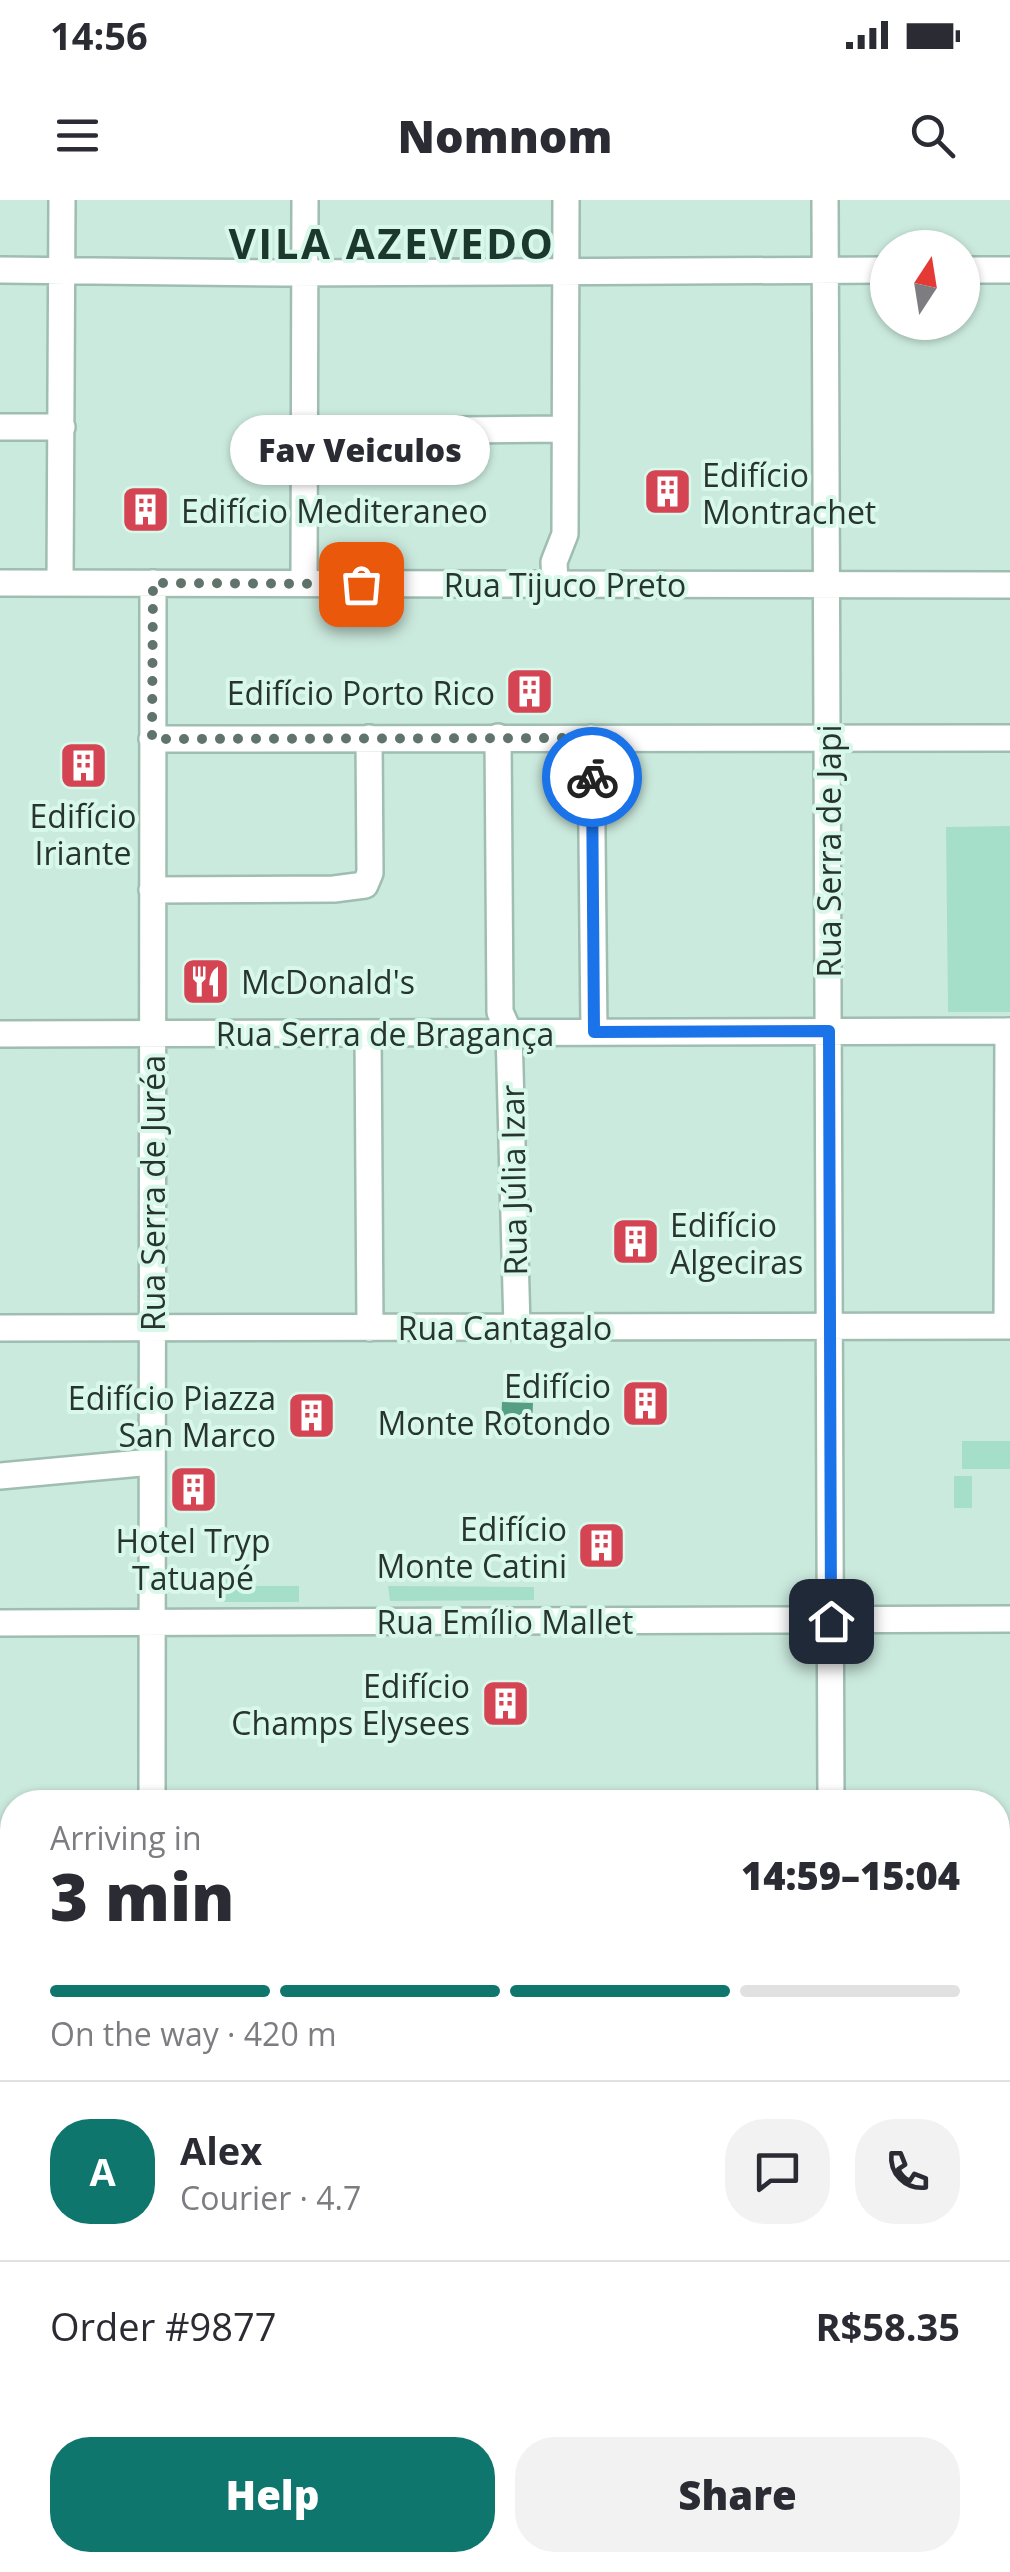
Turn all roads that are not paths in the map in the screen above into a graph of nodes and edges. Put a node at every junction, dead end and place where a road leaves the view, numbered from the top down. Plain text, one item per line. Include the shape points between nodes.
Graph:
1 (62, 200) edge
2 (305, 200) edge
3 (566, 200) edge
4 (825, 200) edge
5 (0, 270) edge
6 (825, 270) junction
7 (870, 270) edge
8 (980, 270) edge
9 (1010, 270) edge
10 (62, 271) junction
11 (304, 272) junction
12 (566, 272) junction
13 (62, 427) junction
14 (0, 428) edge
15 (566, 429) junction
16 (461, 430) dead end
17 (0, 583) edge
18 (60, 583) junction
19 (153, 583) junction
20 (304, 583) junction
21 (565, 584) junction
22 (826, 584) junction
23 (1010, 584) edge
24 (369, 738) junction
25 (498, 738) junction
26 (591, 738) junction
27 (827, 738) junction
28 (1010, 738) edge
29 (152, 739) junction
30 (152, 890) junction
31 (829, 1031) junction
32 (1009, 1031) edge
33 (509, 1032) junction
34 (594, 1032) junction
35 (368, 1033) junction
36 (0, 1034) edge
37 (152, 1034) junction
38 (830, 1326) junction
39 (1009, 1326) edge
40 (517, 1327) junction
41 (0, 1328) edge
42 (152, 1328) junction
43 (370, 1328) junction
44 (152, 1462) junction
45 (0, 1476) edge
46 (1010, 1619) edge
47 (831, 1621) junction
48 (152, 1623) junction
49 (0, 1624) edge
50 (152, 1790) edge
51 (831, 1790) edge

1 - 10 street
2 - 11 street
3 - 12 street
4 - 6 street, Rua Serra de Japi
5 - 10 street
6 - 7 street
6 - 12 street
6 - 22 street, Rua Serra de Japi
8 - 9 street
10 - 11 street
10 - 13 street
11 - 12 street
11 - 20 street
12 - 15 street
13 - 14 street
13 - 18 street
15 - 16 street
15 - 21 street via 565,534 554,562
17 - 18 street, Rua Tijuco Preto
18 - 19 street, Rua Tijuco Preto
19 - 20 street, Rua Tijuco Preto
19 - 29 street, Rua Serra de Juréa
20 - 21 street, Rua Tijuco Preto
21 - 22 street, Rua Tijuco Preto
22 - 23 street, Rua Tijuco Preto
22 - 27 street, Rua Serra de Japi
24 - 25 street
24 - 29 street
24 - 30 street via 365,886
25 - 26 street
25 - 33 street, Rua Júlia Izar via 500,1012
26 - 27 street
26 - 34 street
27 - 28 street
27 - 31 street, Rua Serra de Japi
29 - 30 street, Rua Serra de Juréa
30 - 37 street, Rua Serra de Juréa
31 - 32 street, Rua Serra de Bragança
31 - 34 street, Rua Serra de Bragança
31 - 38 street, Rua Serra de Japi
32 - 39 street
33 - 34 street, Rua Serra de Bragança
33 - 35 street, Rua Serra de Bragança
33 - 40 street, Rua Júlia Izar
35 - 37 street, Rua Serra de Bragança
35 - 43 street
36 - 37 street, Rua Serra de Bragança
37 - 42 street, Rua Serra de Juréa
38 - 39 street, Rua Cantagalo
38 - 40 street, Rua Cantagalo
38 - 47 street, Rua Serra de Japi
40 - 43 street, Rua Cantagalo
41 - 42 street, Rua Cantagalo
42 - 43 street, Rua Cantagalo
42 - 44 street, Rua Serra de Juréa
44 - 45 street
44 - 48 street, Rua Serra de Juréa
46 - 47 street, Rua Emílio Mallet
47 - 48 street, Rua Emílio Mallet
47 - 51 street, Rua Serra de Japi
48 - 49 street, Rua Emílio Mallet
48 - 50 street, Rua Serra de Juréa

